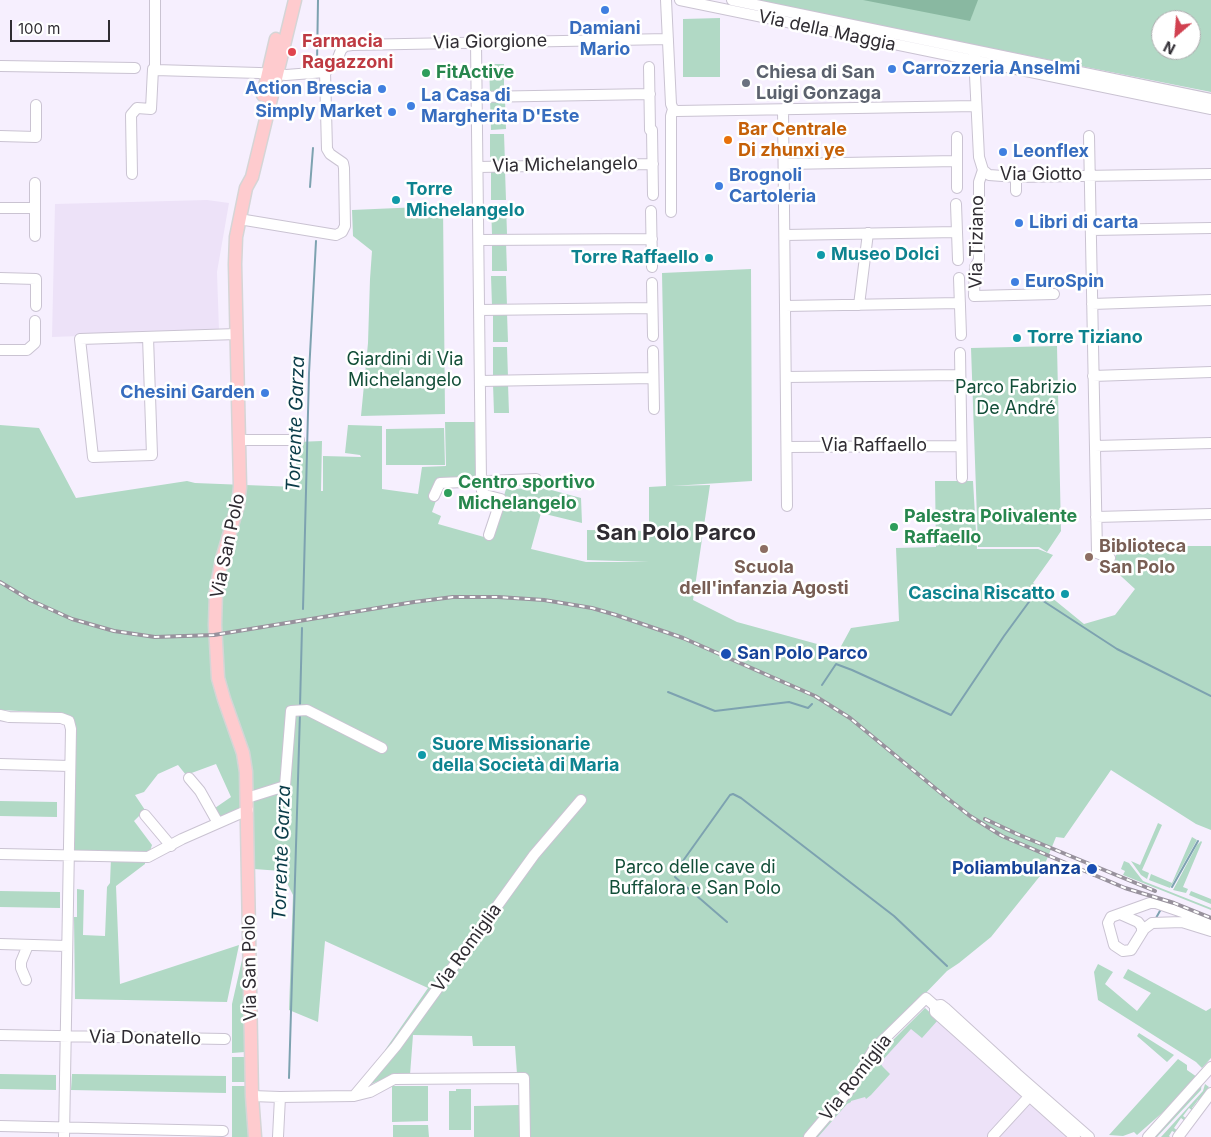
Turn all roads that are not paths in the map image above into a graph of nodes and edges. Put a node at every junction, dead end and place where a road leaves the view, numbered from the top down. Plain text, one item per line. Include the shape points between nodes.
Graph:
1 (155, 0) edge
2 (287, 0) edge
3 (295, 0) edge
4 (666, 0) edge
5 (680, 0) edge
6 (732, 0) edge
7 (668, 39) junction
8 (476, 42) junction
9 (974, 49) junction
10 (974, 61) junction
11 (0, 66) edge
12 (650, 67) dead end
13 (135, 68) dead end
14 (155, 70) junction
15 (325, 72) junction
16 (272, 74) junction
17 (650, 94) junction
18 (477, 97) junction
19 (1211, 100) edge
20 (36, 105) dead end
21 (976, 106) junction
22 (673, 109) junction
23 (783, 109) junction
24 (1211, 109) edge
25 (0, 136) edge
26 (1090, 136) dead end
27 (957, 137) dead end
28 (957, 161) junction
29 (653, 164) junction
30 (784, 164) junction
31 (478, 167) junction
32 (983, 170) junction
33 (132, 174) dead end
34 (1211, 174) edge
35 (1090, 175) junction
36 (1016, 177) junction
37 (35, 183) dead end
38 (957, 188) dead end
39 (1016, 191) dead end
40 (653, 195) dead end
41 (956, 204) dead end
42 (0, 208) edge
43 (35, 208) junction
44 (651, 211) dead end
45 (671, 212) dead end
46 (239, 219) junction
47 (1211, 228) edge
48 (1091, 230) junction
49 (957, 232) junction
50 (868, 233) junction
51 (785, 235) junction
52 (35, 236) dead end
53 (652, 238) junction
54 (478, 240) junction
55 (958, 260) dead end
56 (652, 267) dead end
57 (0, 278) edge
58 (959, 278) dead end
59 (652, 282) dead end
60 (1054, 294) dead end
61 (1211, 300) edge
62 (960, 303) junction
63 (859, 304) junction
64 (1092, 304) junction
65 (36, 306) dead end
66 (785, 306) junction
67 (652, 308) junction
68 (479, 310) junction
69 (35, 321) dead end
70 (237, 334) junction
71 (961, 335) dead end
72 (653, 336) dead end
73 (148, 337) junction
74 (0, 350) edge
75 (653, 351) dead end
76 (960, 353) dead end
77 (1211, 372) edge
78 (960, 375) junction
79 (1093, 376) junction
80 (786, 377) junction
81 (654, 378) junction
82 (480, 381) junction
83 (654, 409) dead end
84 (239, 440) junction
85 (299, 440) dead end
86 (1211, 443) edge
87 (961, 446) junction
88 (1095, 446) junction
89 (787, 447) junction
90 (962, 478) dead end
91 (536, 479) dead end
92 (481, 481) junction
93 (434, 496) dead end
94 (787, 506) dead end
95 (1211, 514) edge
96 (1096, 517) junction
97 (489, 535) dead end
98 (1110, 558) dead end
99 (0, 715) edge
100 (382, 748) dead end
101 (0, 764) edge
102 (69, 766) junction
103 (189, 778) dead end
104 (581, 800) dead end
105 (248, 804) junction
106 (145, 815) dead end
107 (218, 823) junction
108 (171, 846) junction
109 (0, 854) edge
110 (68, 855) junction
111 (1120, 914) junction
112 (1211, 924) edge
113 (1142, 931) junction
114 (1211, 931) edge
115 (0, 944) edge
116 (28, 944) junction
117 (67, 946) junction
118 (26, 980) dead end
119 (935, 1006) junction
120 (944, 1019) junction
121 (965, 1027) junction
122 (0, 1036) edge
123 (66, 1037) junction
124 (225, 1039) dead end
125 (1211, 1067) edge
126 (1006, 1071) junction
127 (1211, 1093) edge
128 (252, 1096) junction
129 (354, 1096) junction
130 (280, 1097) junction
131 (1026, 1100) dead end
132 (1064, 1116) junction
133 (1053, 1118) junction
134 (0, 1126) edge
135 (223, 1131) dead end
136 (64, 1133) edge
137 (994, 1136) edge
138 (1147, 1136) edge
139 (255, 1137) edge
140 (278, 1137) edge
141 (525, 1137) edge
142 (809, 1137) edge
143 (1075, 1137) edge
144 (1089, 1137) edge
145 (1178, 1137) edge

1 - 14 street
2 - 16 main road, Via San Polo
3 - 16 main road, Via San Polo
4 - 7 street
5 - 10 street, Via della Maggia
6 - 9 street, Via della Maggia
7 - 8 street, Via Giorgione
7 - 22 street
8 - 15 street, Via Giorgione via 345,46 336,64
8 - 18 street, Via Michelangelo
9 - 10 street
9 - 19 street, Via della Maggia
10 - 21 street, Via Giotto
10 - 24 street, Via della Maggia
11 - 13 street
12 - 17 street, Via Michelangelo
14 - 16 street
14 - 33 street via 152,69 151,109 137,108 131,115
15 - 16 street
15 - 46 street via 327,149 343,163 344,168 345,226 342,232 336,235
16 - 46 main road, Via San Polo via 244,174 246,188
17 - 18 street
17 - 29 street, Via Michelangelo
18 - 31 street, Via Michelangelo
20 - 25 street via 36,137
21 - 23 street
21 - 32 street, Via Giotto via 979,157
22 - 23 street
22 - 45 street
23 - 30 street
26 - 35 street
27 - 28 street
28 - 30 street
28 - 38 street
29 - 31 street, Via Michelangelo
29 - 40 street, Via Michelangelo
30 - 51 street
31 - 54 street, Via Michelangelo
32 - 36 street, Via Giotto via 998,177
32 - 60 street, Via Tiziano via 979,182 979,260 975,267 974,296
34 - 35 street, Via Giotto
35 - 36 street, Via Giotto
35 - 48 street
36 - 39 street
37 - 43 street
41 - 49 street
42 - 43 street
43 - 52 street
44 - 53 street
46 - 70 main road, Via San Polo via 235,264
47 - 48 street
48 - 64 street
49 - 50 street
49 - 55 street
50 - 51 street
50 - 63 street
51 - 66 street
53 - 54 street
53 - 56 street
54 - 68 street, Via Michelangelo
57 - 65 street via 36,279
58 - 62 street
59 - 67 street
61 - 64 street
62 - 63 street
62 - 71 street
63 - 66 street
64 - 79 street
66 - 80 street
67 - 68 street
67 - 72 street
68 - 82 street, Via Michelangelo
69 - 74 street via 35,343 27,350
70 - 73 street
70 - 84 main road, Via San Polo
73 - 73 street via 80,338 93,457 152,455
75 - 81 street
76 - 78 street
77 - 79 street
78 - 80 street
78 - 87 street
79 - 88 street
80 - 89 street
81 - 82 street
81 - 83 street
82 - 92 street, Via Michelangelo
84 - 85 street
84 - 105 main road, Via San Polo via 238,504 218,576 215,625 218,678 243,754
86 - 88 street
87 - 89 street, Via Raffaello
87 - 90 street
88 - 96 street
89 - 94 street
91 - 92 street
92 - 93 street via 440,483
92 - 97 street via 485,494 501,499
95 - 96 street
96 - 98 street via 1097,553
99 - 102 street, Via Donatello via 61,718 68,722 71,729
100 - 105 street via 307,710 291,711 285,786
101 - 102 street
102 - 110 street, Via Donatello
103 - 107 street
104 - 129 street, Via Romiglia via 534,855 396,1046
105 - 107 street
105 - 128 main road, Via San Polo
106 - 108 street
107 - 108 street
108 - 110 street via 148,857
109 - 110 street
110 - 117 street, Via Donatello
111 - 112 street via 1156,903
111 - 113 street via 1138,922
111 - 113 street via 1111,917 1108,923 1118,949 1123,952 1132,950
113 - 114 street via 1152,923 1167,922
115 - 116 street
116 - 117 street
116 - 118 street via 21,968
117 - 123 street, Via Donatello
119 - 120 street via 935,1012
119 - 121 street via 941,1005
119 - 142 street, Via Romiglia via 926,998 874,1049 850,1089
120 - 121 street
120 - 126 street
121 - 126 street
122 - 123 street, Via Donatello
123 - 124 street, Via Donatello
123 - 136 street, Via Donatello
125 - 138 street
126 - 132 street
126 - 133 street
127 - 145 street
128 - 130 street
128 - 139 main road, Via San Polo
129 - 130 street
129 - 141 street via 370,1092 394,1079 524,1078
130 - 140 street
131 - 137 street
132 - 133 street via 1055,1115
132 - 144 street
133 - 143 street
134 - 136 street
135 - 136 street

